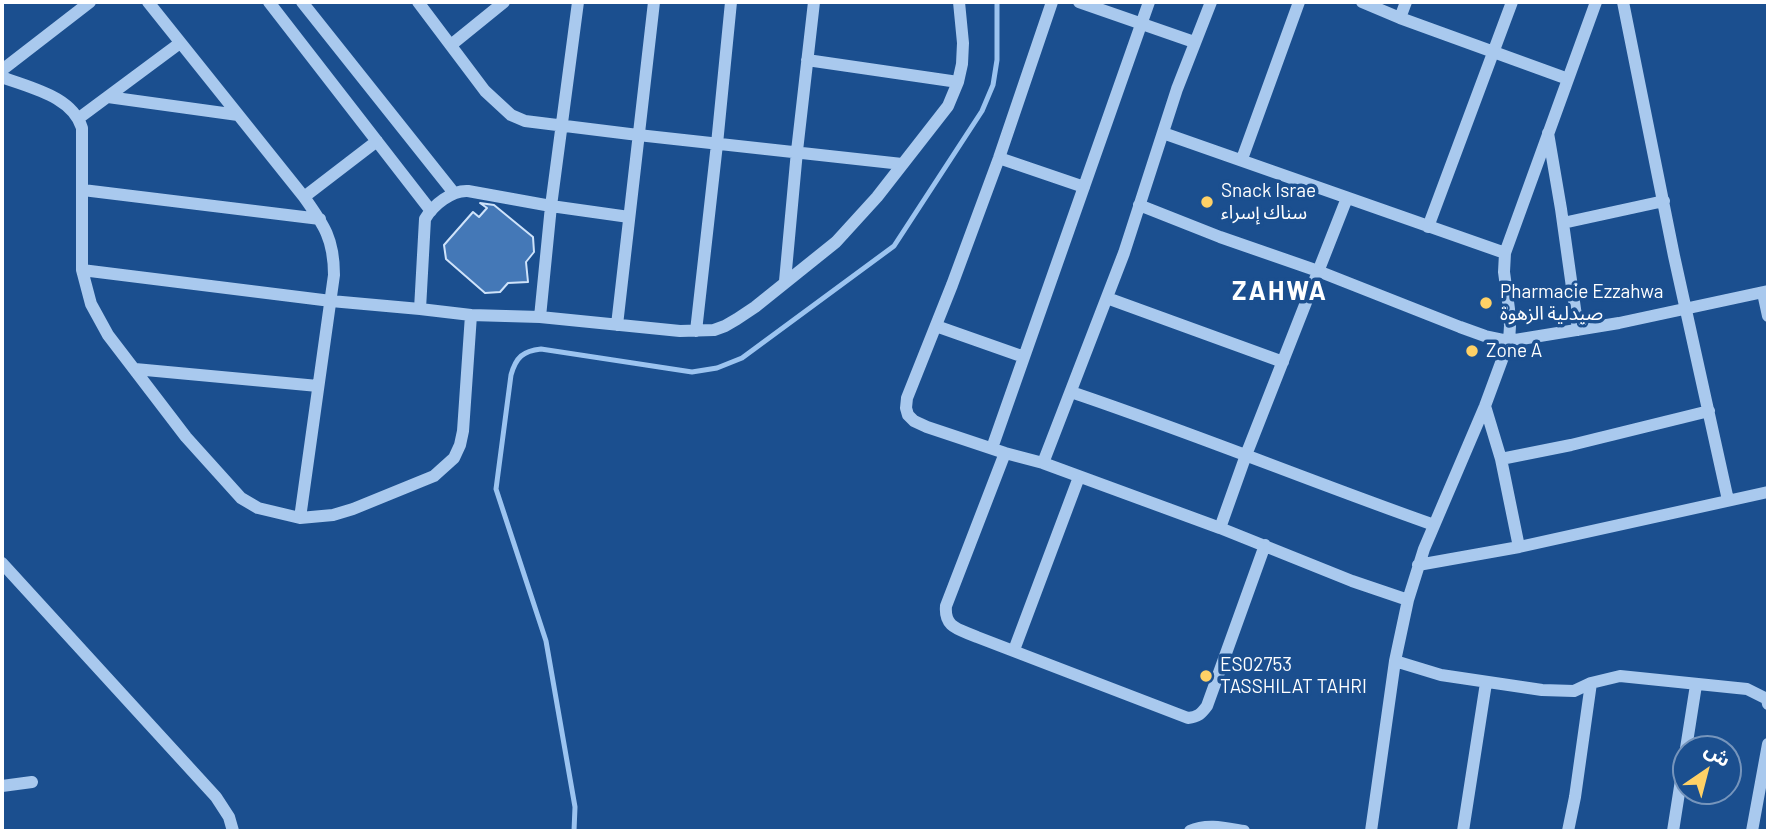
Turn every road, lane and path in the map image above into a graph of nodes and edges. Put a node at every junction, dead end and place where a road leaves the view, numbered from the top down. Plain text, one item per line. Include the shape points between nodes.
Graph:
1 (90, 2) edge
2 (148, 2) edge
3 (269, 2) edge
4 (302, 2) edge
5 (418, 2) edge
6 (504, 2) edge
7 (578, 2) edge
8 (654, 2) edge
9 (731, 2) edge
10 (814, 2) edge
11 (959, 2) edge
12 (1052, 2) edge
13 (1079, 2) edge
14 (1149, 2) edge
15 (1211, 2) edge
16 (1299, 2) edge
17 (1362, 2) edge
18 (1406, 2) edge
19 (1512, 2) edge
20 (1596, 2) edge
21 (1623, 2) edge
22 (1400, 18) junction
23 (1140, 24) junction
24 (1194, 42) junction
25 (180, 43) junction
26 (451, 45) junction
27 (1493, 52) junction
28 (807, 60) junction
29 (2, 70) edge
30 (2, 77) edge
31 (1568, 79) junction
32 (958, 82) junction
33 (108, 97) junction
34 (238, 115) junction
35 (79, 118) junction
36 (563, 126) junction
37 (1163, 132) junction
38 (1548, 133) junction
39 (638, 135) junction
40 (377, 141) junction
41 (717, 144) junction
42 (797, 151) junction
43 (999, 158) junction
44 (1242, 159) junction
45 (902, 163) junction
46 (1084, 187) junction
47 (83, 190) junction
48 (454, 193) junction
49 (304, 197) junction
50 (1347, 198) junction
51 (1664, 201) junction
52 (1139, 205) junction
53 (551, 206) junction
54 (431, 211) junction
55 (629, 217) junction
56 (320, 219) junction
57 (1563, 223) junction
58 (1428, 227) junction
59 (1505, 253) junction
60 (82, 270) junction
61 (1318, 271) junction
62 (785, 281) junction
63 (1766, 292) edge
64 (1107, 298) junction
65 (331, 301) junction
66 (1685, 308) junction
67 (420, 310) junction
68 (471, 315) junction
69 (1768, 316) edge
70 (540, 317) junction
71 (617, 325) junction
72 (936, 326) junction
73 (1578, 330) junction
74 (696, 331) junction
75 (1509, 341) junction
76 (1024, 357) junction
77 (1283, 362) junction
78 (135, 369) junction
79 (318, 386) junction
80 (1071, 392) junction
81 (1485, 406) junction
82 (1709, 411) junction
83 (998, 451) junction
84 (1246, 455) junction
85 (1501, 459) junction
86 (1043, 463) junction
87 (1079, 477) junction
88 (1768, 492) edge
89 (1728, 500) junction
90 (300, 518) junction
91 (1434, 525) junction
92 (1220, 528) junction
93 (1265, 545) junction
94 (1519, 547) junction
95 (2, 563) edge
96 (1418, 565) junction
97 (1408, 600) junction
98 (1014, 650) junction
99 (1395, 661) junction
100 (1486, 683) junction
101 (1591, 683) junction
102 (1696, 685) junction
103 (1768, 704) edge
104 (1768, 744) edge
105 (32, 782) dead end
106 (2, 786) edge
107 (233, 831) edge
108 (1190, 831) edge
109 (1244, 831) edge
110 (1371, 831) edge
111 (1463, 831) edge
112 (1568, 831) edge
113 (1673, 831) edge
114 (1752, 831) edge

1 - 29 street
2 - 25 street
3 - 40 street
4 - 48 street
5 - 26 street
6 - 26 street
7 - 36 street
8 - 39 street
9 - 41 street
10 - 28 street
11 - 32 street via 963,43
12 - 43 street
13 - 23 street
14 - 23 street
15 - 24 street
16 - 44 street
17 - 22 street
18 - 22 street
19 - 27 street
20 - 31 street
21 - 51 street
22 - 27 street
23 - 24 street
23 - 46 street
24 - 37 street
25 - 33 street
25 - 34 street
26 - 36 street via 511,115
27 - 31 street
27 - 58 street
28 - 32 street
28 - 42 street
30 - 35 street via 63,102
31 - 38 street
32 - 45 street via 948,106
33 - 34 street
33 - 35 street
34 - 49 street
35 - 47 street
36 - 39 street
36 - 53 street
37 - 44 street
37 - 52 street
38 - 57 street
38 - 59 street
39 - 41 street
39 - 55 street
40 - 49 street
40 - 54 street
41 - 42 street
41 - 74 street
42 - 45 street
42 - 62 street
43 - 46 street
43 - 72 street
44 - 50 street
45 - 62 street via 836,242
46 - 76 street
47 - 56 street
47 - 60 street
48 - 53 street via 468,191
48 - 54 street
49 - 56 street
50 - 58 street
50 - 61 street
51 - 57 street
51 - 66 street
52 - 61 street
52 - 64 street
53 - 55 street
53 - 70 street
54 - 67 street via 424,224
55 - 71 street
56 - 65 street via 334,257
57 - 73 street
58 - 59 street
59 - 75 street
60 - 65 street
60 - 78 street via 98,319
61 - 75 street via 1460,327
61 - 77 street
62 - 74 street via 725,326
63 - 66 street
63 - 69 street
64 - 77 street
64 - 80 street
65 - 67 street
65 - 79 street
66 - 73 street
66 - 82 street
67 - 68 street
68 - 70 street
68 - 90 street via 463,431 454,458 434,476 353,509
70 - 71 street
71 - 74 street
72 - 76 street
72 - 83 street via 907,398 908,415 927,427
73 - 75 street
75 - 81 street
76 - 83 street
77 - 84 street
78 - 79 street
78 - 90 street via 186,437 241,498 258,508
79 - 90 street
80 - 84 street
80 - 86 street
81 - 85 street
81 - 91 street
82 - 85 street
82 - 89 street
83 - 86 street
83 - 98 street via 945,617 955,628
84 - 91 street
84 - 92 street
85 - 94 street
86 - 87 street
87 - 92 street
87 - 98 street
88 - 89 street
89 - 94 street
91 - 96 street
92 - 93 street
93 - 97 street
93 - 98 street via 1207,706 1196,717 1188,718
94 - 96 street
95 - 107 street via 216,797
96 - 97 street
97 - 99 street
99 - 100 street
99 - 110 street
100 - 101 street via 1574,691
100 - 111 street
101 - 102 street via 1619,676
101 - 112 street
102 - 103 street via 1747,690 1767,699
102 - 113 street
104 - 114 street
105 - 106 street
108 - 109 street via 1202,827

